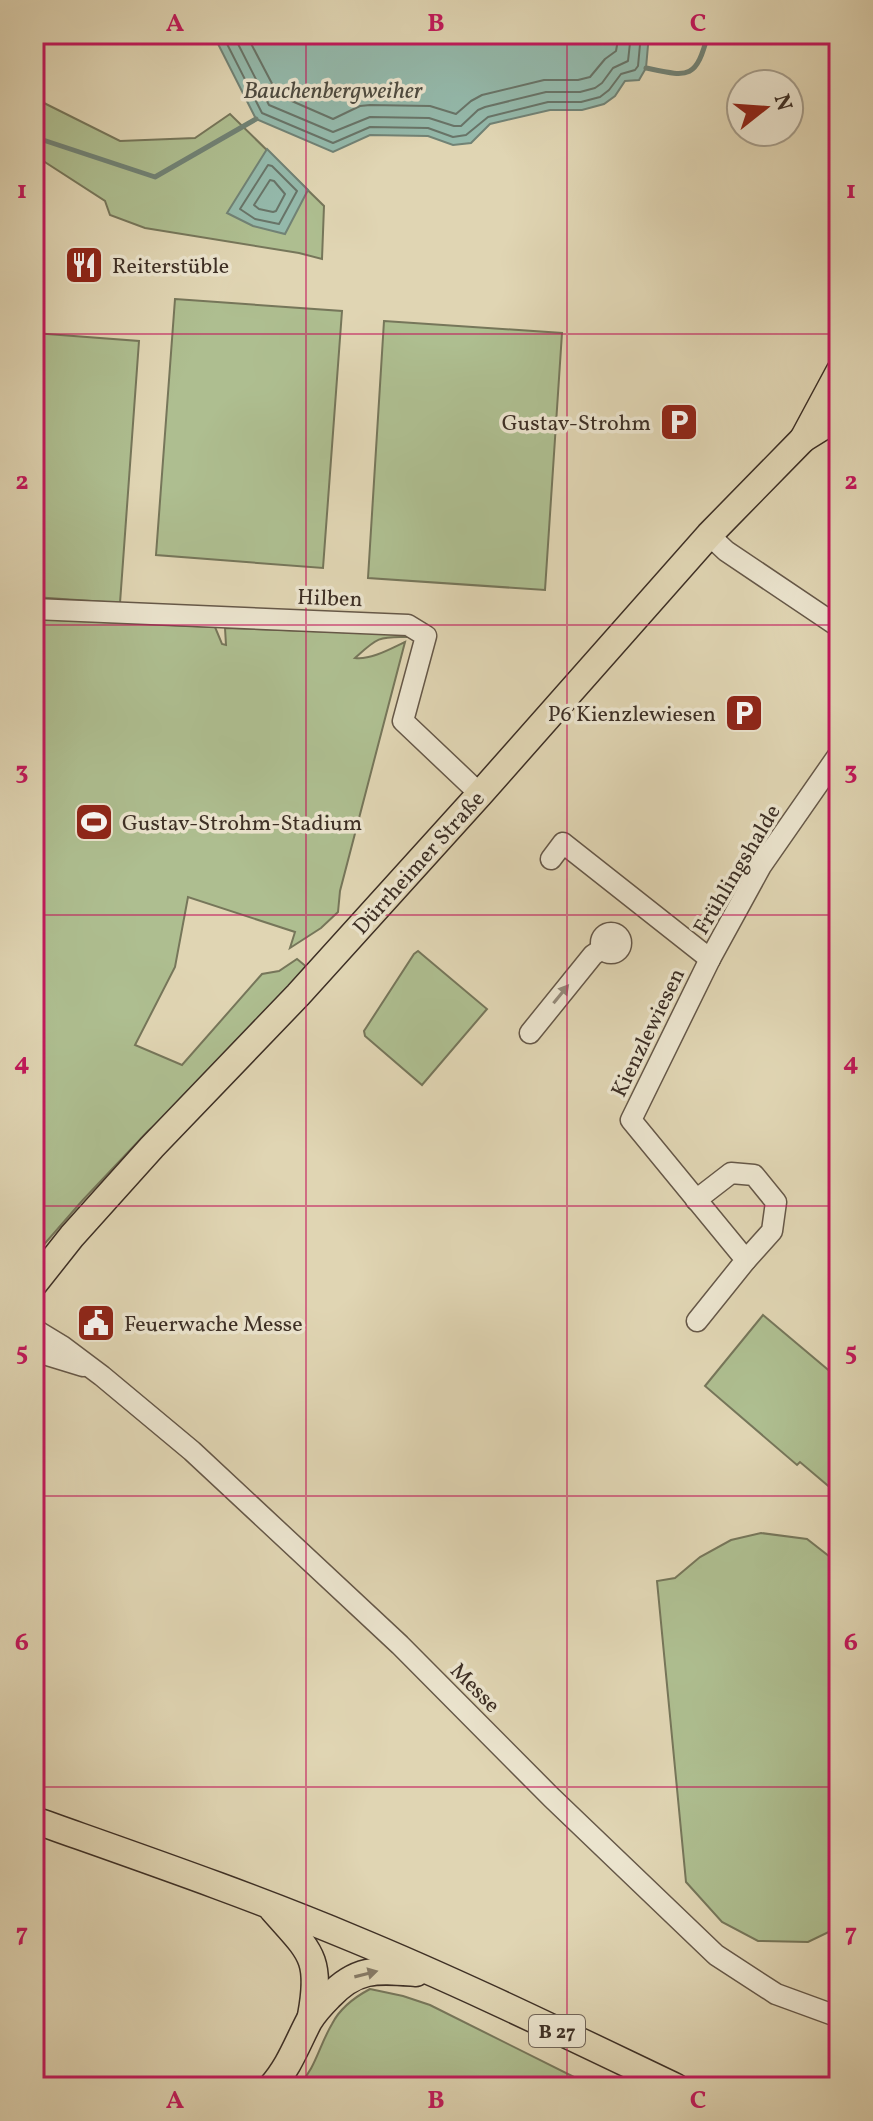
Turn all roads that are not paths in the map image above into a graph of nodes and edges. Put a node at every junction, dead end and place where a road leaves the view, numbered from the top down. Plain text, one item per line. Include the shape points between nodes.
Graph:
1 (839, 372) edge
2 (839, 412) edge
3 (803, 439) junction
4 (709, 535) junction
5 (34, 609) edge
6 (839, 627) edge
7 (839, 754) edge
8 (480, 794) junction
9 (551, 859) dead end
10 (602, 949) dead end
11 (710, 959) junction
12 (530, 1033) dead end
13 (696, 1200) junction
14 (746, 1260) junction
15 (38, 1275) edge
16 (697, 1321) dead end
17 (34, 1329) edge
18 (34, 1351) edge
19 (91, 1368) junction
20 (34, 1820) edge
21 (268, 1904) junction
22 (439, 1975) junction
23 (839, 2017) edge
24 (310, 2019) junction
25 (271, 2087) edge
26 (676, 2087) edge

1 - 3 main road, Dürrheimer Straße
2 - 3 main road, Dürrheimer Straße
3 - 4 main road, Dürrheimer Straße
4 - 6 street
4 - 8 main road, Dürrheimer Straße
5 - 8 street, Hilben via 408,625 426,636 403,721
7 - 11 street, Frühlingshalde via 762,864
8 - 15 main road, Dürrheimer Straße
9 - 11 street, Frühlingshalde via 563,843
12 -> 10 street
11 - 13 street, Kienzlewiesen via 631,1120
13 - 14 street, Kienzlewiesen
13 - 14 street via 731,1173 754,1175 776,1202 772,1231
14 - 16 street
17 - 19 street, Messe
18 - 19 street, Messe
19 - 23 street, Messe via 192,1451 400,1645 716,1955 776,1994
20 - 21 main road, B 27
21 - 22 main road, B 27
21 - 24 main road via 311,1957 316,1986
24 -> 22 main road via 339,1986 359,1974 381,1970
22 - 26 main road, B 27
24 - 25 main road

